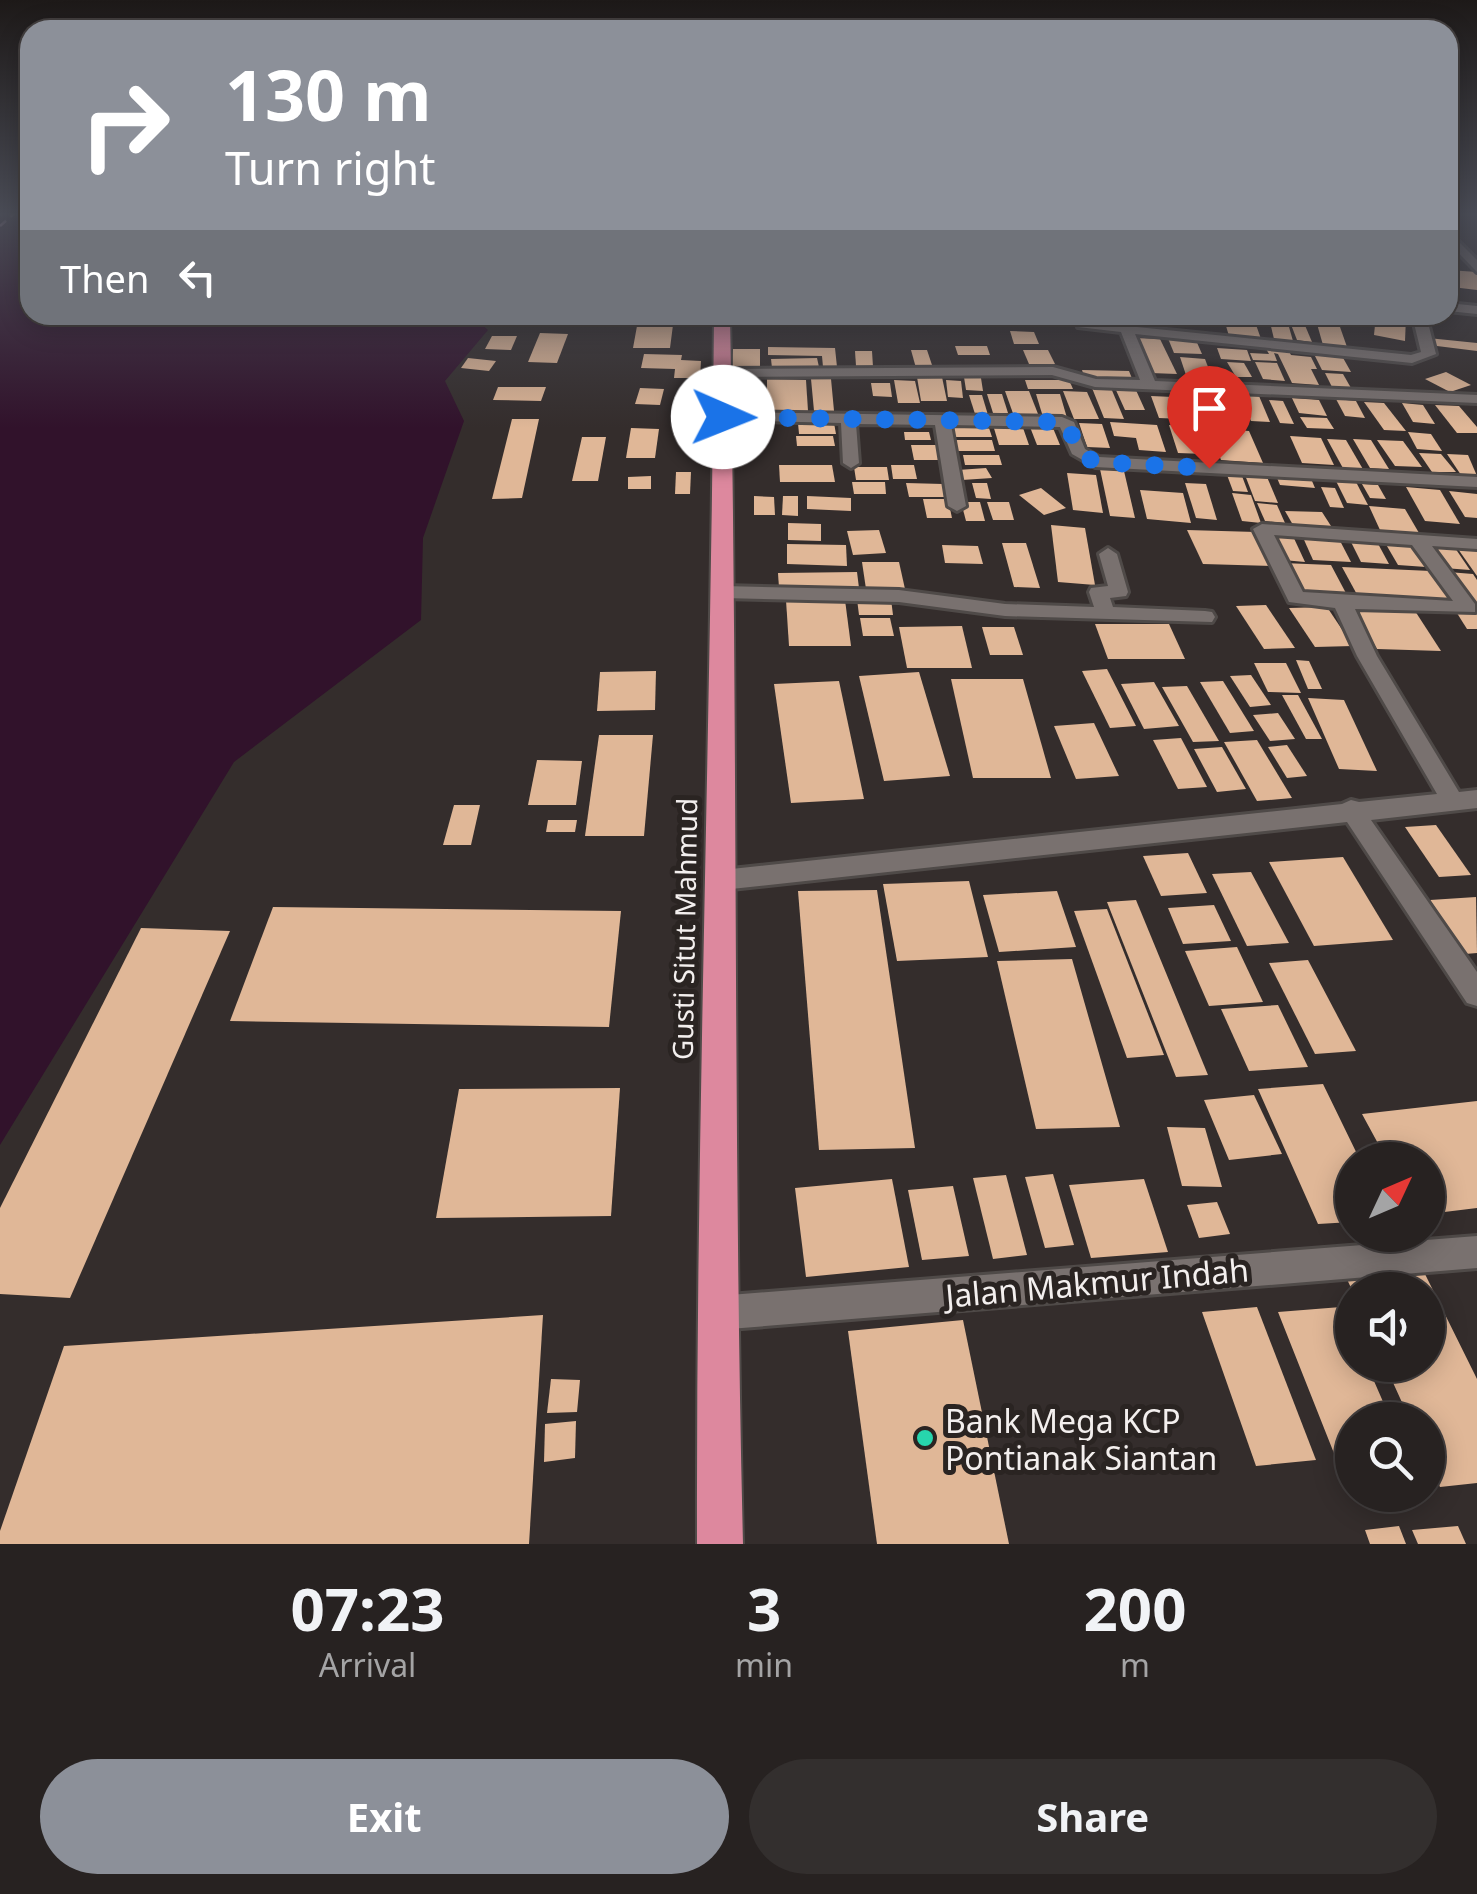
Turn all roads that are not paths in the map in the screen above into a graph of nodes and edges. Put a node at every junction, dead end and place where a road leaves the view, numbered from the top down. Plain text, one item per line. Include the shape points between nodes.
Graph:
1 (722, 325) edge
2 (1094, 325) edge
3 (1422, 325) edge
4 (1126, 328) junction
5 (721, 373) junction
6 (1423, 378) junction
7 (1150, 385) junction
8 (1477, 399) edge
9 (723, 417) junction
10 (848, 419) junction
11 (942, 420) junction
12 (851, 463) dead end
13 (1477, 482) edge
14 (957, 506) dead end
15 (1418, 540) junction
16 (1477, 544) edge
17 (1108, 554) dead end
18 (723, 592) junction
19 (1342, 602) junction
20 (1106, 613) junction
21 (1205, 617) dead end
22 (1465, 800) edge
23 (1351, 810) junction
24 (722, 875) junction
25 (1477, 994) edge
26 (1477, 1252) edge
27 (717, 1312) junction
28 (720, 1544) edge

1 - 5 highway, Gusti Situt Mahmud
2 - 4 street
3 - 6 street via 1429,354
4 - 6 street via 1223,332
4 - 7 street
5 - 7 street via 1053,371 1092,383
5 - 9 highway, Gusti Situt Mahmud
6 - 7 street
6 - 8 street
9 - 10 street
9 - 18 highway, Gusti Situt Mahmud
10 - 11 street
10 - 12 street
11 - 13 street via 1062,422 1078,451 1094,462
11 - 14 street
15 - 16 street
15 - 19 street via 1468,608
15 - 19 street via 1262,528 1296,598
17 - 20 street via 1119,592 1098,592
18 - 20 street via 900,596 1005,610
18 - 24 highway, Gusti Situt Mahmud
19 - 22 street via 1367,656
20 - 21 street
22 - 23 street
23 - 24 street
23 - 25 street
24 - 27 highway, Gusti Situt Mahmud
26 - 27 street, Jalan Makmur Indah
27 - 28 highway, Gusti Situt Mahmud

